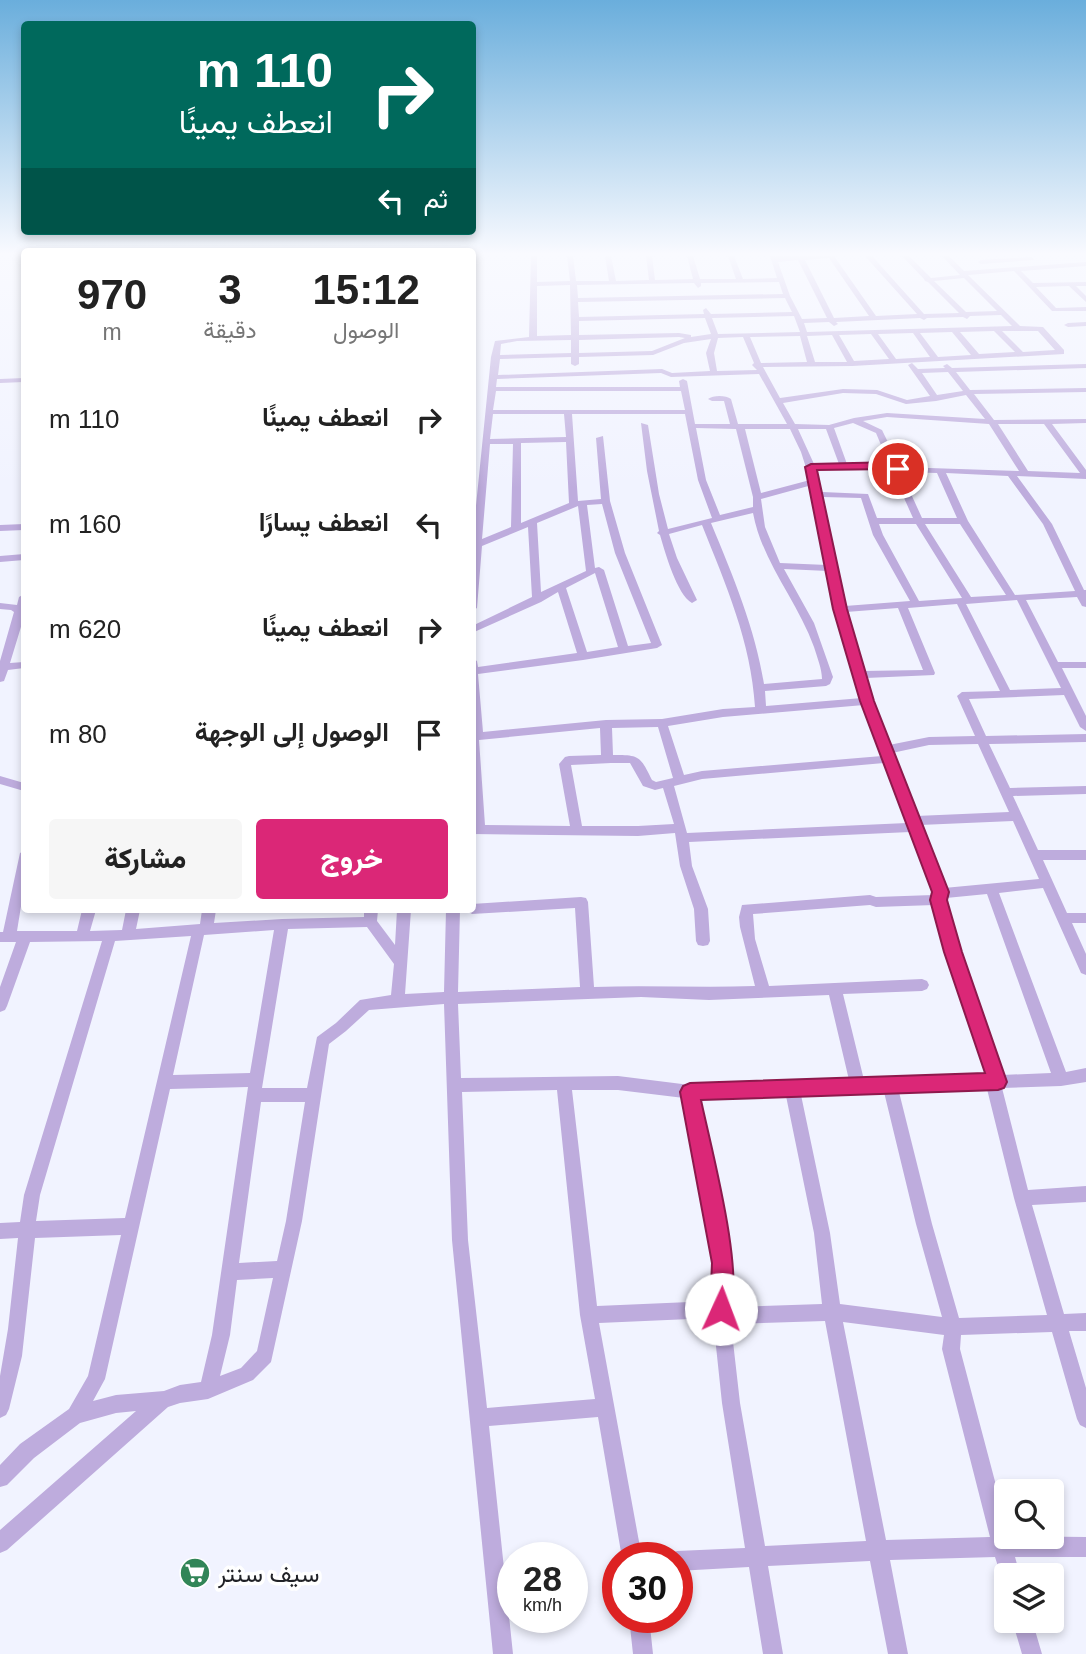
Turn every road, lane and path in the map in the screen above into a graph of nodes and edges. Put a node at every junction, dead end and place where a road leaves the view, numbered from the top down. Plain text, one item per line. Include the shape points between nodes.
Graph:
1 (533, 333) edge
2 (574, 333) edge
3 (714, 333) edge
4 (867, 333) edge
5 (874, 333) edge
6 (917, 333) edge
7 (957, 333) edge
8 (1000, 333) edge
9 (1044, 333) edge
10 (838, 334) junction
11 (805, 335) junction
12 (746, 336) junction
13 (715, 337) junction
14 (573, 338) junction
15 (533, 339) junction
16 (692, 339) junction
17 (653, 353) junction
18 (1021, 354) junction
19 (574, 356) junction
20 (976, 356) junction
21 (495, 357) junction
22 (938, 358) junction
23 (908, 359) junction
24 (893, 360) junction
25 (852, 364) junction
26 (812, 365) junction
27 (1086, 366) edge
28 (758, 369) junction
29 (950, 369) junction
30 (916, 370) junction
31 (662, 372) junction
32 (714, 373) junction
33 (681, 374) junction
34 (577, 375) junction
35 (494, 377) junction
36 (21, 380) edge
37 (0, 381) edge
38 (493, 388) junction
39 (579, 388) junction
40 (685, 389) junction
41 (1086, 390) edge
42 (970, 392) junction
43 (712, 398) dead end
44 (936, 399) junction
45 (778, 401) junction
46 (568, 411) junction
47 (489, 412) junction
48 (690, 412) junction
49 (854, 420) junction
50 (1046, 421) junction
51 (1086, 421) edge
52 (992, 422) junction
53 (644, 425) dead end
54 (692, 426) junction
55 (738, 427) junction
56 (792, 427) junction
57 (829, 427) junction
58 (600, 438) dead end
59 (569, 439) junction
60 (517, 441) junction
61 (487, 442) junction
62 (844, 466) junction
63 (811, 467) junction
64 (897, 467) junction
65 (941, 472) junction
66 (1010, 474) junction
67 (1026, 475) junction
68 (1086, 476) edge
69 (816, 488) junction
70 (757, 497) junction
71 (606, 501) junction
72 (578, 504) junction
73 (756, 509) junction
74 (873, 521) junction
75 (919, 521) junction
76 (962, 521) junction
77 (532, 522) junction
78 (711, 522) junction
79 (21, 527) edge
80 (0, 528) edge
81 (516, 530) junction
82 (662, 533) junction
83 (477, 545) junction
84 (21, 557) edge
85 (476, 558) edge
86 (0, 559) edge
87 (623, 561) junction
88 (778, 566) junction
89 (832, 568) junction
90 (595, 571) junction
91 (561, 587) junction
92 (1083, 593) edge
93 (1016, 597) junction
94 (537, 600) junction
95 (692, 600) dead end
96 (964, 600) junction
97 (916, 604) junction
98 (1086, 604) edge
99 (902, 605) junction
100 (0, 606) edge
101 (840, 609) junction
102 (21, 612) edge
103 (21, 616) edge
104 (476, 628) edge
105 (624, 649) junction
106 (583, 657) junction
107 (1057, 665) junction
108 (1086, 665) edge
109 (21, 666) edge
110 (476, 666) edge
111 (2, 673) edge
112 (860, 675) junction
113 (761, 688) junction
114 (1069, 691) junction
115 (1007, 694) junction
116 (867, 701) junction
117 (761, 709) junction
118 (662, 723) junction
119 (606, 724) junction
120 (1086, 727) edge
121 (476, 737) edge
122 (1086, 738) edge
123 (982, 740) junction
124 (887, 755) junction
125 (607, 761) junction
126 (0, 780) edge
127 (674, 781) junction
128 (21, 786) edge
129 (1086, 790) edge
130 (1007, 792) junction
131 (1018, 816) junction
132 (914, 824) junction
133 (476, 829) edge
134 (577, 830) junction
135 (681, 833) junction
136 (1036, 855) junction
137 (1086, 855) edge
138 (21, 868) edge
139 (1048, 883) junction
140 (991, 888) junction
141 (939, 896) junction
142 (476, 909) edge
143 (88, 913) edge
144 (132, 913) edge
145 (208, 913) edge
146 (404, 913) edge
147 (453, 913) edge
148 (371, 916) edge
149 (1064, 918) junction
150 (1086, 918) edge
151 (288, 919) edge
152 (203, 929) junction
153 (128, 934) junction
154 (110, 936) junction
155 (4, 937) edge
156 (24, 937) junction
157 (82, 937) junction
158 (704, 941) dead end
159 (401, 963) junction
160 (1086, 969) edge
161 (922, 985) dead end
162 (834, 988) junction
163 (764, 992) junction
164 (587, 993) junction
165 (451, 998) junction
166 (398, 1000) junction
167 (0, 1006) edge
168 (1086, 1074) edge
169 (1061, 1079) junction
170 (166, 1082) junction
171 (995, 1082) junction
172 (564, 1084) junction
173 (456, 1085) junction
174 (858, 1085) junction
175 (890, 1085) junction
176 (255, 1087) junction
177 (792, 1087) junction
178 (690, 1092) junction
179 (312, 1095) junction
180 (1086, 1194) edge
181 (1022, 1198) junction
182 (131, 1226) junction
183 (26, 1228) junction
184 (0, 1231) edge
185 (284, 1269) junction
186 (230, 1272) junction
187 (722, 1312) junction
188 (832, 1312) junction
189 (589, 1315) junction
190 (1086, 1322) edge
191 (1060, 1323) junction
192 (953, 1327) junction
193 (208, 1390) junction
194 (164, 1400) junction
195 (605, 1406) junction
196 (0, 1409) edge
197 (75, 1415) junction
198 (479, 1418) junction
199 (1086, 1419) edge
200 (0, 1478) edge
201 (994, 1515) edge
202 (629, 1542) edge
203 (0, 1544) edge
204 (994, 1546) edge
205 (1064, 1547) edge
206 (1086, 1547) edge
207 (877, 1550) junction
208 (757, 1556) junction
209 (693, 1560) edge
210 (641, 1633) edge
211 (1025, 1633) edge
212 (503, 1654) edge
213 (643, 1654) edge
214 (773, 1654) edge
215 (898, 1654) edge
216 (1031, 1654) edge

1 - 15 street
2 - 14 street
3 - 13 street
4 - 10 street
5 - 24 street
6 - 22 street
7 - 20 street
8 - 18 street
9 - 18 street via 1061,351
10 - 11 street
10 - 25 street
11 - 12 street
11 - 26 street
12 - 13 street
12 - 28 street
13 - 16 street
13 - 32 street via 710,353
14 - 15 street
14 - 16 street via 680,335
14 - 19 street
15 - 21 street via 502,341
16 - 17 street
17 - 19 street
17 - 31 street
18 - 20 street
19 - 21 street
19 - 34 street
20 - 22 street
21 - 35 street
22 - 23 street
22 - 29 street
23 - 24 street
23 - 30 street
24 - 25 street
25 - 26 street
26 - 28 street
27 - 29 street
28 - 32 street
28 - 45 street
29 - 30 street
29 - 42 street
30 - 44 street
31 - 33 street
31 - 34 street
32 - 33 street
33 - 40 street
34 - 35 street
34 - 39 street
35 - 38 street
36 - 37 street
38 - 39 street
38 - 47 street
39 - 40 street
40 - 48 street
41 - 42 street
42 - 44 street
42 - 52 street
43 - 55 street via 727,400
44 - 45 street via 906,402 877,392 843,391
45 - 56 street
46 - 47 street
46 - 48 street
46 - 59 street
47 - 61 street
48 - 54 street
49 - 52 street via 887,415
49 - 57 street
49 - 64 street via 879,432
50 - 51 street
50 - 52 street
50 - 68 street
52 - 67 street
53 - 82 street
54 - 55 street
54 - 78 street
55 - 56 street
55 - 70 street
56 - 57 street
56 - 63 street
57 - 62 street
58 - 71 street
59 - 60 street
59 - 72 street
60 - 61 street
60 - 81 street
61 - 83 street
62 - 63 street
62 - 64 street
63 - 69 street
64 - 65 street
64 - 75 street
65 - 66 street
65 - 76 street
66 - 67 street
66 - 92 street via 1047,524
67 - 68 street
69 - 70 street
69 - 74 street via 864,495
69 - 89 street
70 - 73 street
71 - 72 street
71 - 87 street
72 - 77 street
72 - 90 street
73 - 78 street
73 - 88 street via 761,533
74 - 75 street
74 - 97 street
75 - 76 street
75 - 96 street
76 - 93 street
77 - 81 street
77 - 94 street
78 - 82 street
78 - 113 street via 755,651
79 - 80 street
81 - 83 street
82 - 95 street
83 - 85 street
84 - 86 street
87 - 90 street
87 - 105 street via 657,643
88 - 89 street
88 - 113 street via 810,625 828,680
89 - 101 street
90 - 91 street
90 - 105 street
91 - 94 street
91 - 106 street
92 - 93 street
92 - 98 street
93 - 96 street
93 - 107 street
94 - 104 street
96 - 97 street
96 - 115 street
97 - 99 street
99 - 101 street
99 - 112 street via 930,673
100 - 102 street
101 - 112 street
103 - 111 street
105 - 106 street
106 - 110 street
107 - 108 street
107 - 114 street
109 - 111 street
112 - 116 street
113 - 117 street
114 - 115 street
114 - 120 street
115 - 123 street via 962,696
116 - 117 street
116 - 124 street
117 - 118 street
118 - 119 street
118 - 127 street
119 - 121 street
119 - 125 street
122 - 123 street
123 - 124 street via 929,741
123 - 130 street
124 - 127 street
124 - 132 street
125 - 127 street via 634,759 647,783 655,786
125 - 134 street via 566,761
126 - 128 street
127 - 135 street
129 - 130 street
130 - 131 street
131 - 132 street
131 - 136 street
132 - 135 street
132 - 141 street
133 - 134 street
134 - 135 street
135 - 158 street via 686,866 701,909
136 - 137 street
136 - 139 street
138 - 155 street
139 - 140 street
139 - 149 street
140 - 141 street
140 - 169 street
141 - 163 street via 747,909 751,947
141 - 171 street
142 - 164 street via 581,902
143 - 157 street
144 - 153 street
145 - 152 street
146 - 159 street
147 - 165 street
148 - 151 street
148 - 159 street
149 - 150 street
149 - 160 street
151 - 152 street
151 - 176 street
152 - 153 street
152 - 170 street
153 - 154 street
154 - 157 street
154 - 183 street via 39,1170
155 - 156 street
156 - 157 street
156 - 167 street
159 - 166 street
161 - 162 street
162 - 163 street
162 - 174 street
163 - 164 street
164 - 165 street
165 - 166 street
165 - 173 street
166 - 179 street via 365,1004 324,1037
168 - 169 street
169 - 171 street
170 - 176 street
170 - 182 street
171 - 175 street
171 - 181 street
172 - 173 street
172 - 178 street via 618,1083
172 - 189 street
173 - 198 street via 460,1240
174 - 175 street
174 - 177 street
175 - 192 street
176 - 179 street
176 - 186 street
177 - 178 street
177 - 188 street via 822,1233
178 - 187 street via 723,1263
179 - 185 street
180 - 181 street
181 - 191 street
182 - 183 street
182 - 197 street via 96,1379
183 - 184 street
183 - 196 street via 18,1335
185 - 186 street
185 - 193 street via 265,1356 247,1374
186 - 193 street
187 - 188 street
187 - 189 street
187 - 208 street via 731,1403
188 - 192 street
188 - 207 street
189 - 195 street
190 - 191 street
191 - 192 street
191 - 199 street
192 - 201 street via 951,1349
193 - 194 street
194 - 197 street via 116,1404
194 - 203 street
195 - 198 street
195 - 202 street
197 - 200 street
198 - 212 street
204 - 207 street
205 - 206 street
207 - 208 street
207 - 215 street
208 - 209 street
208 - 214 street
210 - 213 street
211 - 216 street

